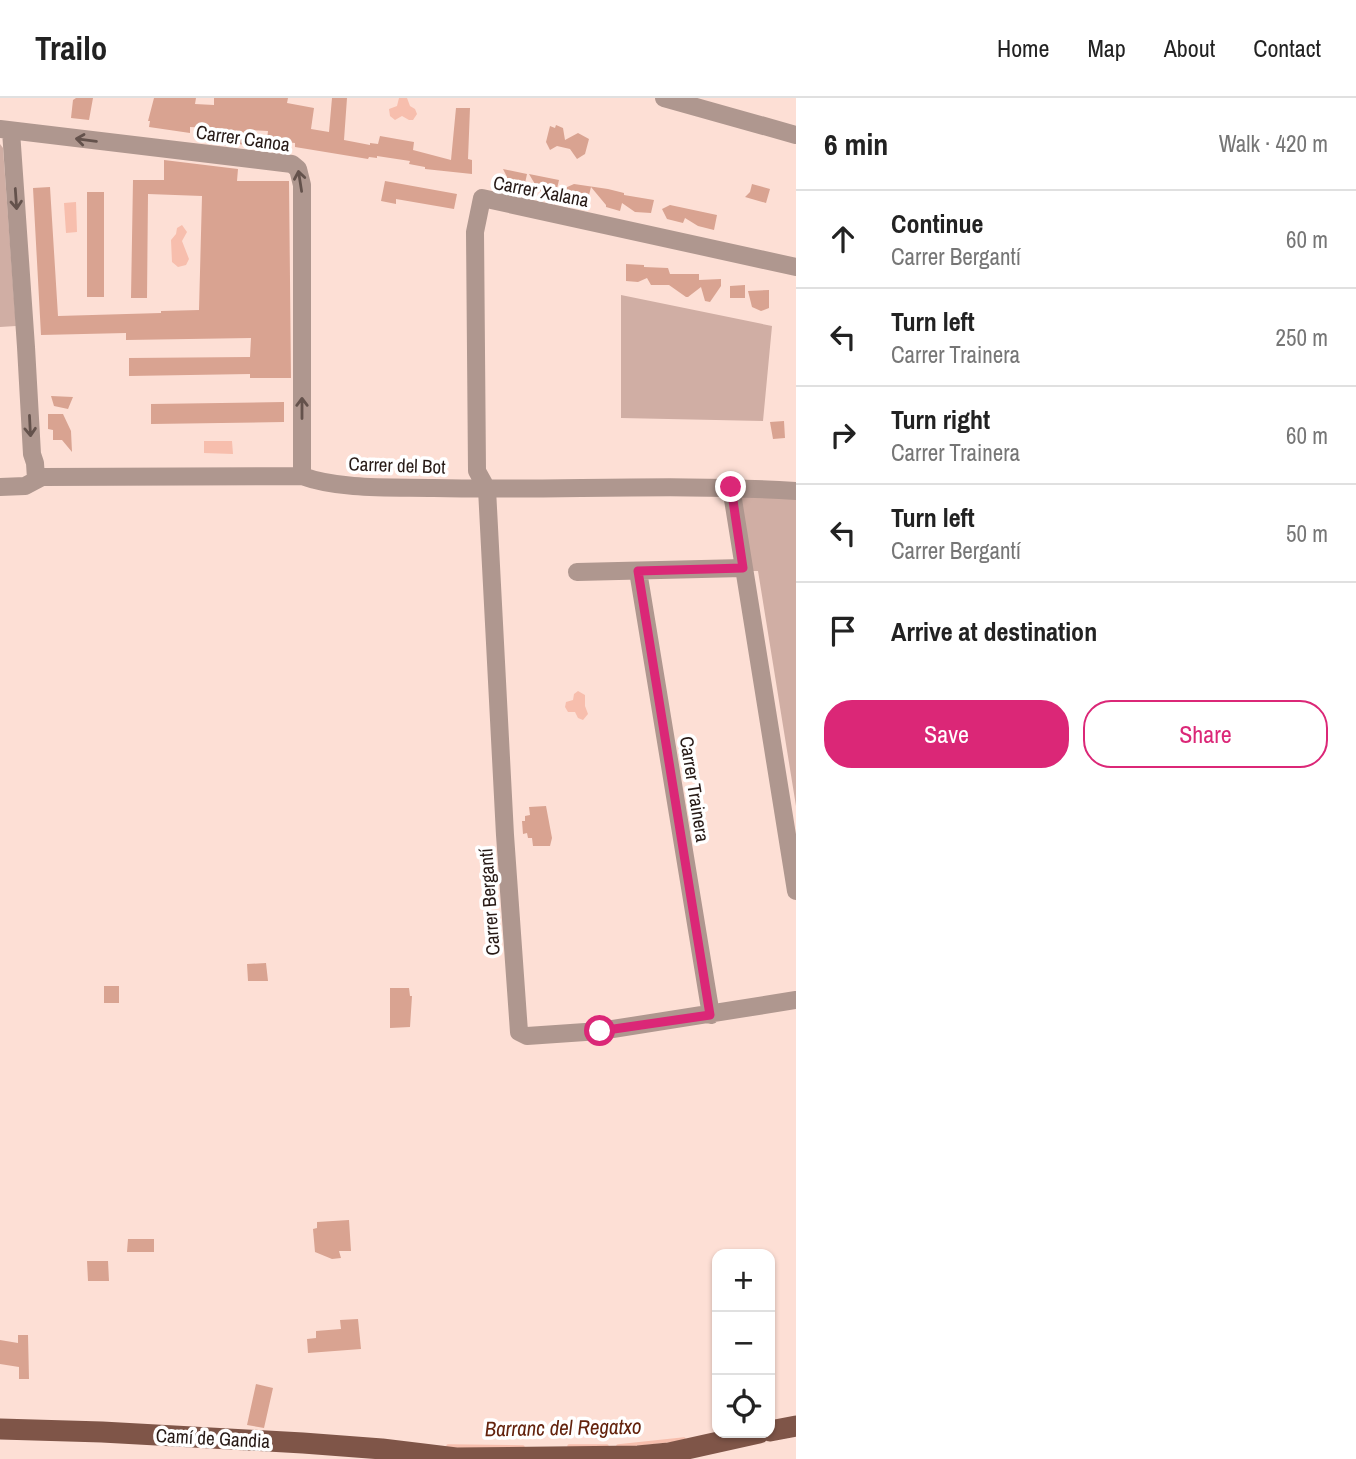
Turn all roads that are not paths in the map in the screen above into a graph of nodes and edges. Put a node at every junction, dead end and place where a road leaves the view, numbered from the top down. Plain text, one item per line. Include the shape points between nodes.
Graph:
1 (664, 98) edge
2 (5, 130) edge
3 (796, 135) edge
4 (796, 267) edge
5 (302, 476) junction
6 (36, 479) junction
7 (0, 487) edge
8 (731, 487) junction
9 (487, 489) junction
10 (796, 491) edge
11 (743, 568) junction
12 (638, 571) junction
13 (577, 572) dead end
14 (796, 891) edge
15 (796, 1000) edge
16 (710, 1015) junction
17 (796, 1426) edge
18 (0, 1429) edge
19 (775, 1430) edge
20 (736, 1438) edge

1 - 3 street
5 -> 2 street, Carrer Canoa via 302,185 298,169 292,164
2 -> 6 street
4 - 9 street, Carrer Xalana via 482,198 475,232 477,471
5 - 6 street, Carrer del Bot
5 - 9 street, Carrer del Bot via 319,482
6 - 7 street, Carrer del Bot via 25,486
8 - 9 street, Carrer del Bot
8 - 10 street, Carrer del Bot
8 - 11 street
9 - 16 street, Carrer Bergantí via 519,1032 527,1036 600,1031
11 - 12 street
11 - 14 street
12 - 13 street
12 - 16 street, Carrer Trainera
15 - 16 street, Carrer Bergantí
17 - 19 main road
18 - 20 main road, Camí de Gandia via 289,1443 456,1458 638,1457

